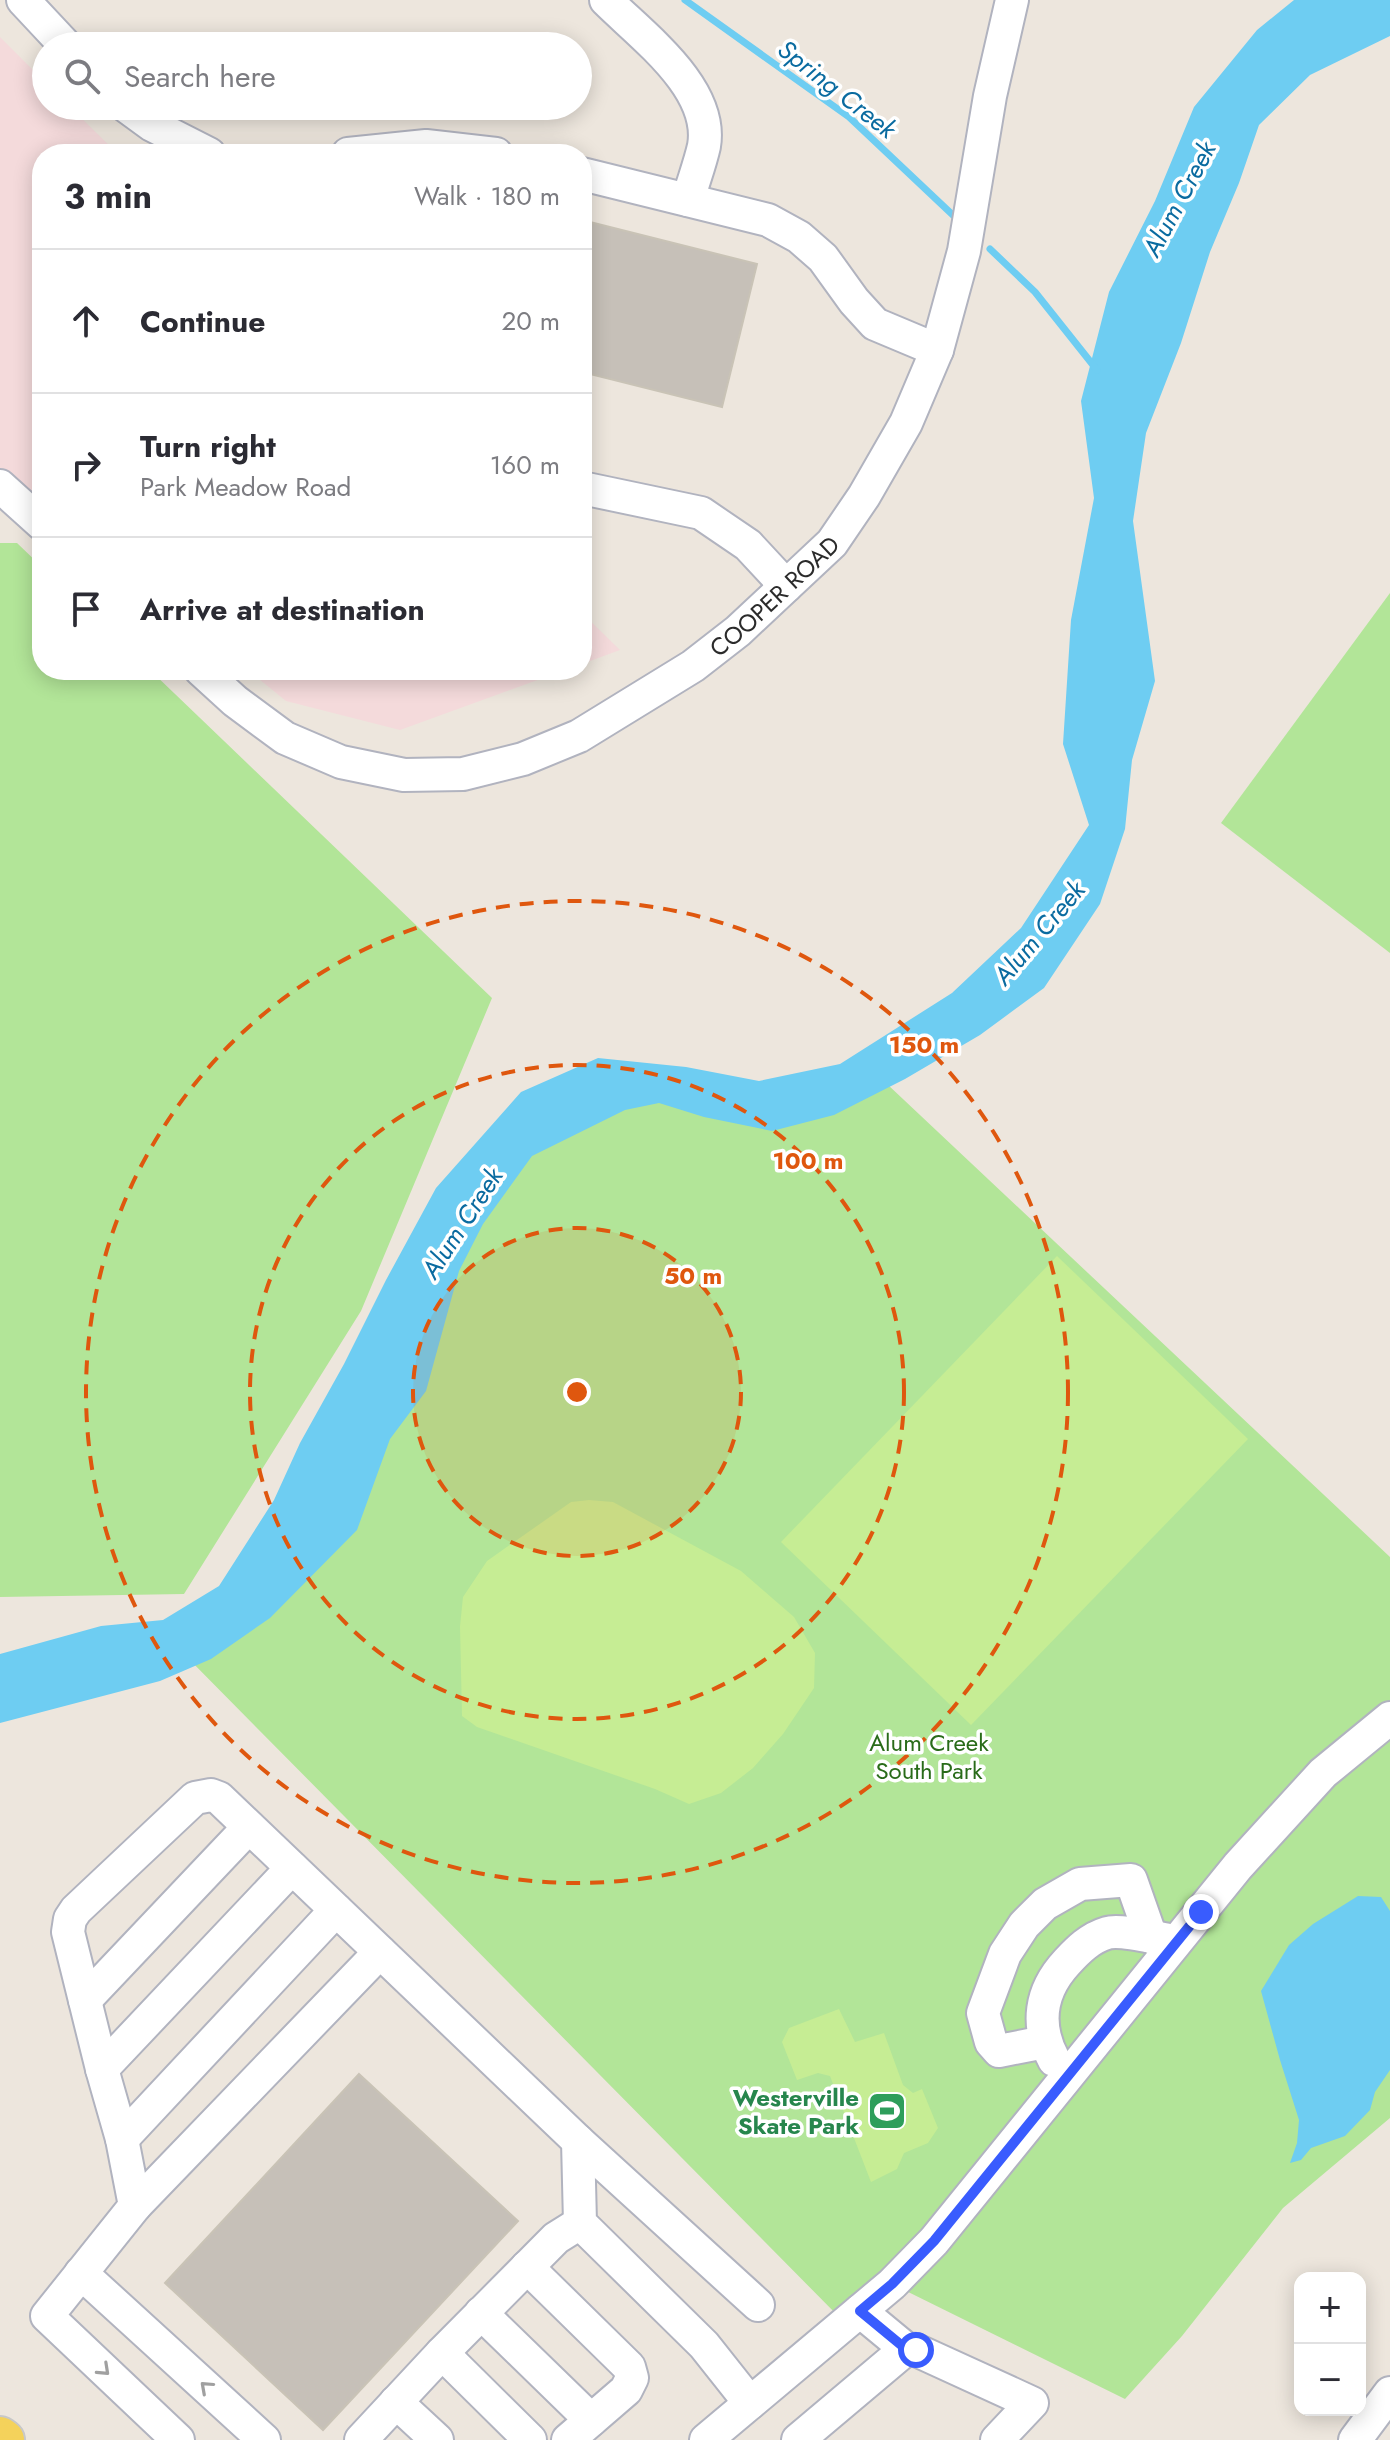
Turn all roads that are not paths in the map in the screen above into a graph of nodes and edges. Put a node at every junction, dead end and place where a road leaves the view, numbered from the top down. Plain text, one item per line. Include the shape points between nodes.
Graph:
1 (23, 0) edge
2 (606, 0) edge
3 (1012, 0) edge
4 (53, 32) edge
5 (145, 120) edge
6 (189, 144) edge
7 (592, 176) edge
8 (688, 200) junction
9 (937, 350) junction
10 (1, 487) edge
11 (32, 489) edge
12 (592, 490) edge
13 (32, 515) edge
14 (786, 586) junction
15 (212, 680) edge
16 (1390, 1718) edge
17 (249, 1827) junction
18 (292, 1868) junction
19 (336, 1910) junction
20 (1164, 1939) junction
21 (380, 1952) junction
22 (85, 2000) junction
23 (1045, 2042) junction
24 (102, 2069) junction
25 (1067, 2076) junction
26 (122, 2139) junction
27 (578, 2141) junction
28 (135, 2206) junction
29 (580, 2223) junction
30 (527, 2267) junction
31 (81, 2273) junction
32 (758, 2305) dead end
33 (860, 2311) junction
34 (481, 2313) junction
35 (906, 2349) junction
36 (442, 2353) junction
37 (1390, 2393) edge
38 (396, 2402) junction
39 (750, 2403) junction
40 (579, 2430) edge
41 (178, 2440) edge
42 (264, 2440) edge
43 (361, 2440) edge
44 (437, 2440) edge
45 (530, 2440) edge
46 (706, 2440) edge
47 (798, 2440) edge
48 (997, 2440) edge
49 (1355, 2440) edge

1 - 4 street
2 - 8 street via 677,70 703,116 704,143
3 - 9 street, COOPER ROAD via 964,251
5 - 6 street
7 - 8 street
8 - 9 street via 768,220 799,237 823,258 875,324
9 - 14 street, COOPER ROAD via 906,423 864,496 832,543
10 - 11 street
10 - 13 street
12 - 14 street via 701,513 748,545
14 - 15 street, COOPER ROAD via 693,666 579,736 523,759 463,774 404,775 341,762 285,738
16 - 20 street via 1323,1773
17 - 18 street
17 - 22 street
17 - 22 street via 219,1798 195,1798 76,1910 68,1932
18 - 19 street
18 - 24 street
19 - 21 street
19 - 26 street
20 - 23 street via 1110,1931 1081,1946 1046,1991 1041,2014
20 - 23 street via 1131,1880 1080,1884 1045,1904 1005,1954 983,2013 999,2051
20 - 25 street
21 - 27 street
21 - 28 street
22 - 24 street
23 - 25 street
24 - 26 street
25 - 33 street via 934,2241
26 - 28 street
27 - 29 street
27 - 32 street
28 - 31 street
29 - 30 street
29 - 39 street via 704,2345
30 - 34 street
30 - 40 street via 629,2367 632,2378 626,2390
31 -> 41 street via 47,2316
42 -> 31 street
33 - 35 street
33 - 39 street
34 - 36 street
34 - 40 street
35 - 47 street
35 - 48 street via 1032,2403
36 - 38 street
36 - 45 street
37 - 49 street
38 - 43 street
38 - 44 street
39 - 46 street

